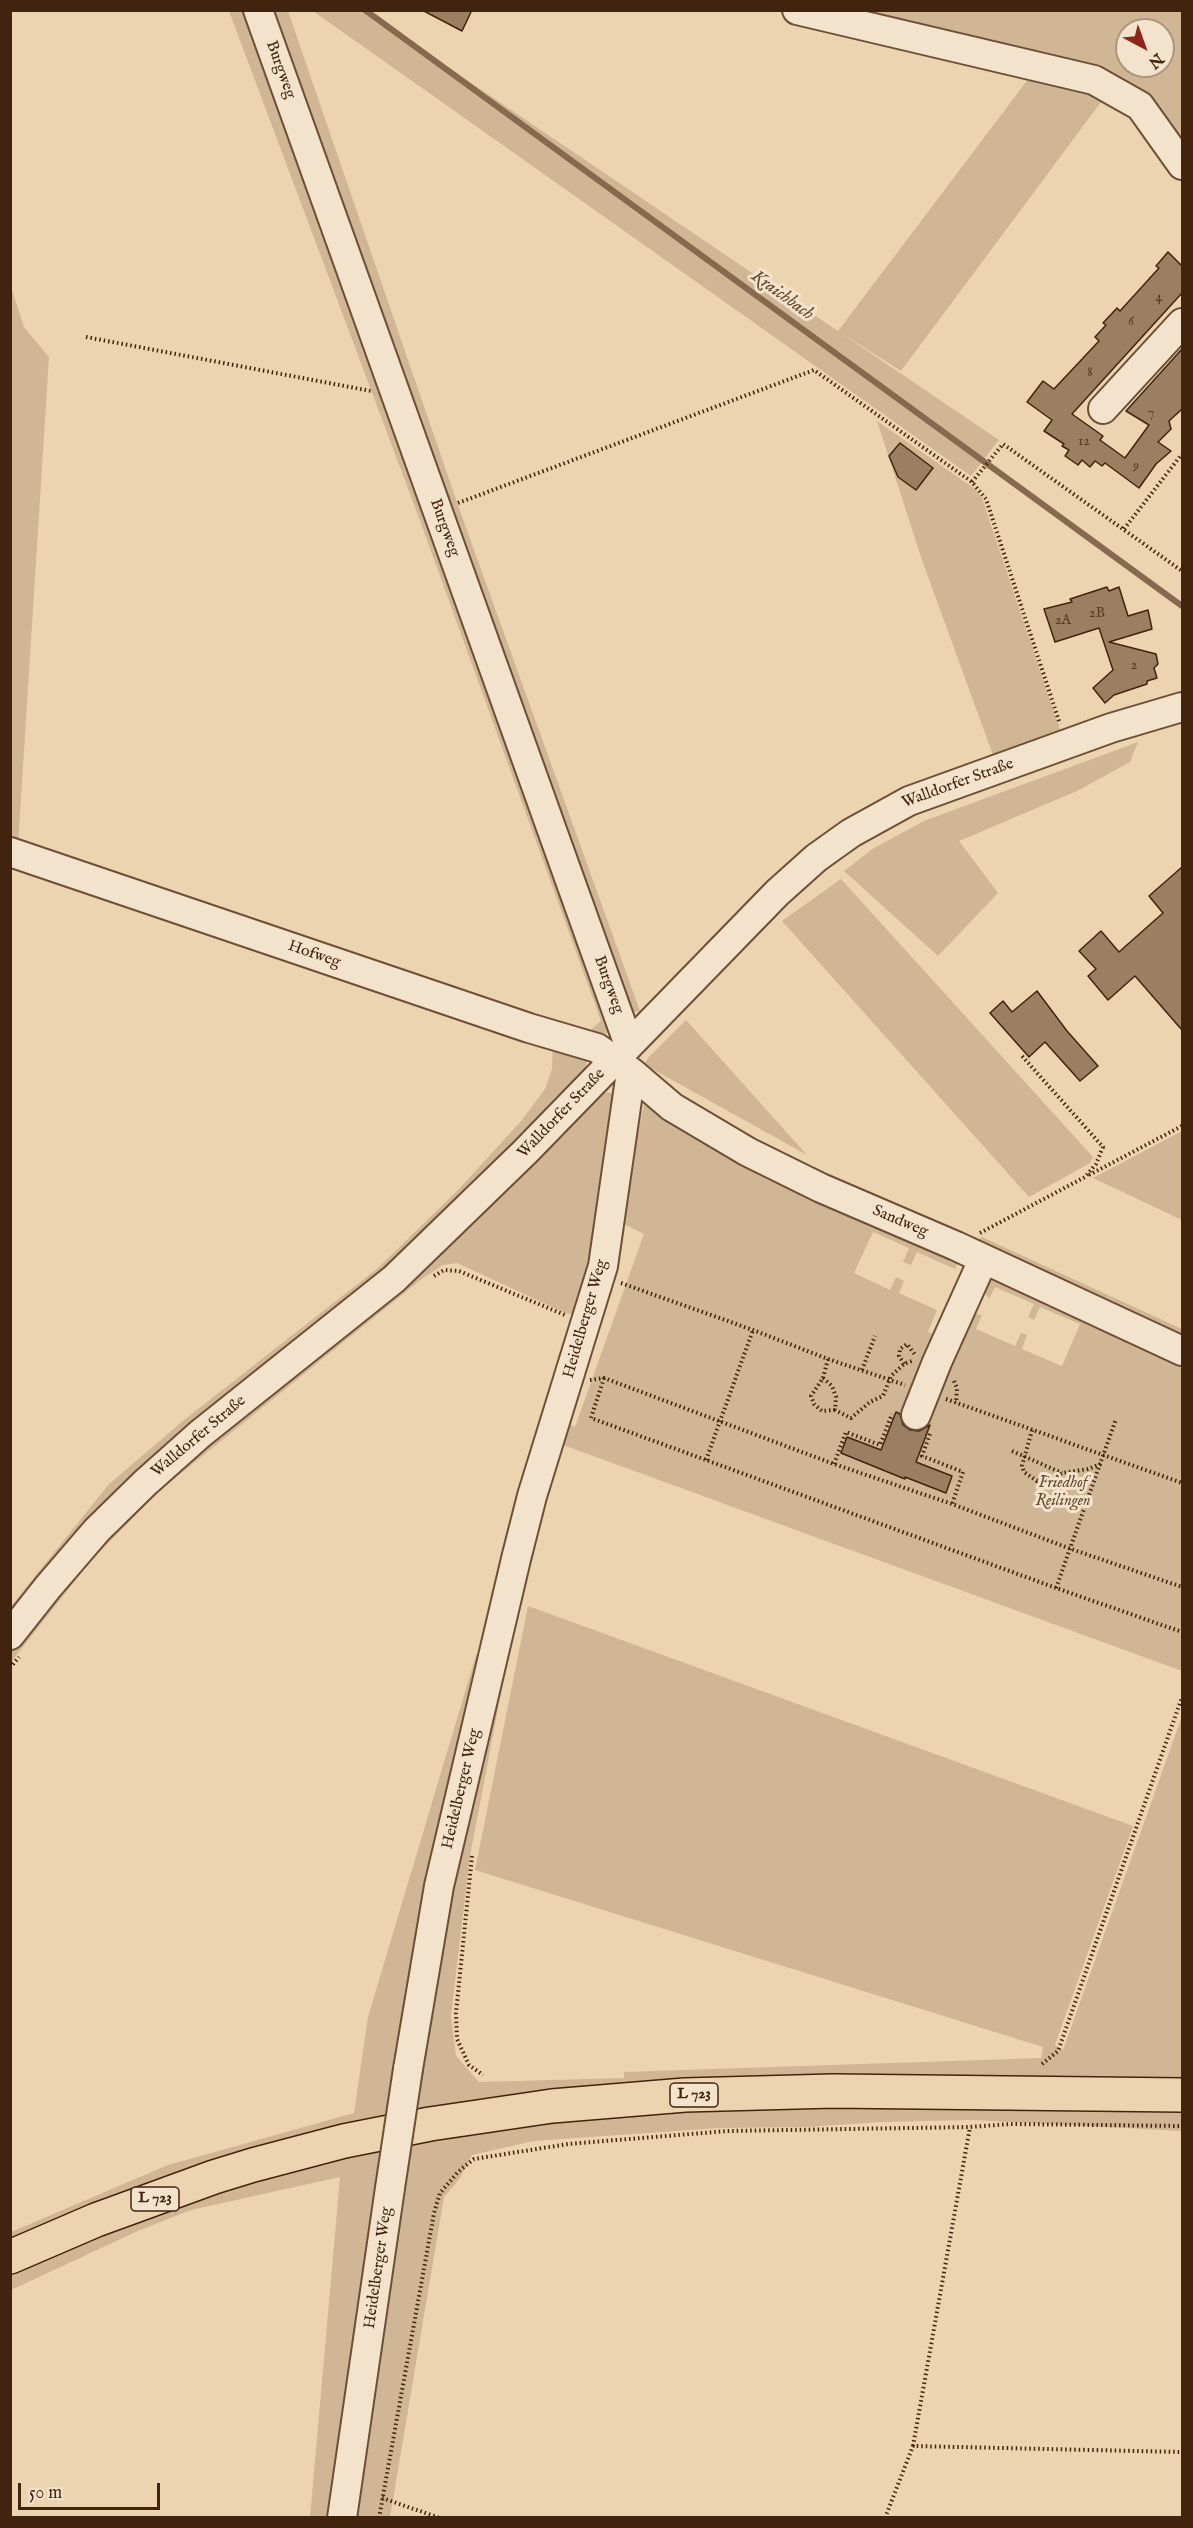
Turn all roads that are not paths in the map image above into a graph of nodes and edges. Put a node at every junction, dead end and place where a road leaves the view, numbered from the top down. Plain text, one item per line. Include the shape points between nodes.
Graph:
1 (258, 10) edge
2 (797, 10) edge
3 (1182, 165) edge
4 (1182, 323) edge
5 (1103, 409) dead end
6 (1182, 707) edge
7 (10, 852) edge
8 (625, 1059) junction
9 (983, 1260) junction
10 (1182, 1351) edge
11 (916, 1414) road end
12 (18, 1642) edge
13 (1182, 2094) edge
14 (10, 2257) edge
15 (342, 2517) edge

1 - 8 street, Burgweg via 438,510
2 - 3 street via 1094,80 1140,106
4 - 5 street
6 - 8 street, Walldorfer Straße via 1111,728 909,801 851,833 777,893
7 - 8 street, Hofweg
8 - 9 street, Sandweg via 672,1107 740,1148
8 - 12 street, Walldorfer Straße via 394,1279 200,1434 145,1483 48,1587
8 - 15 street, Heidelberger Weg, bridge via 603,1266 532,1496 439,1886
9 - 10 street, Sandweg
9 - 11 street
13 - 14 main road, L 723 via 833,2091 686,2095 552,2106 419,2126 265,2162 96,2220

